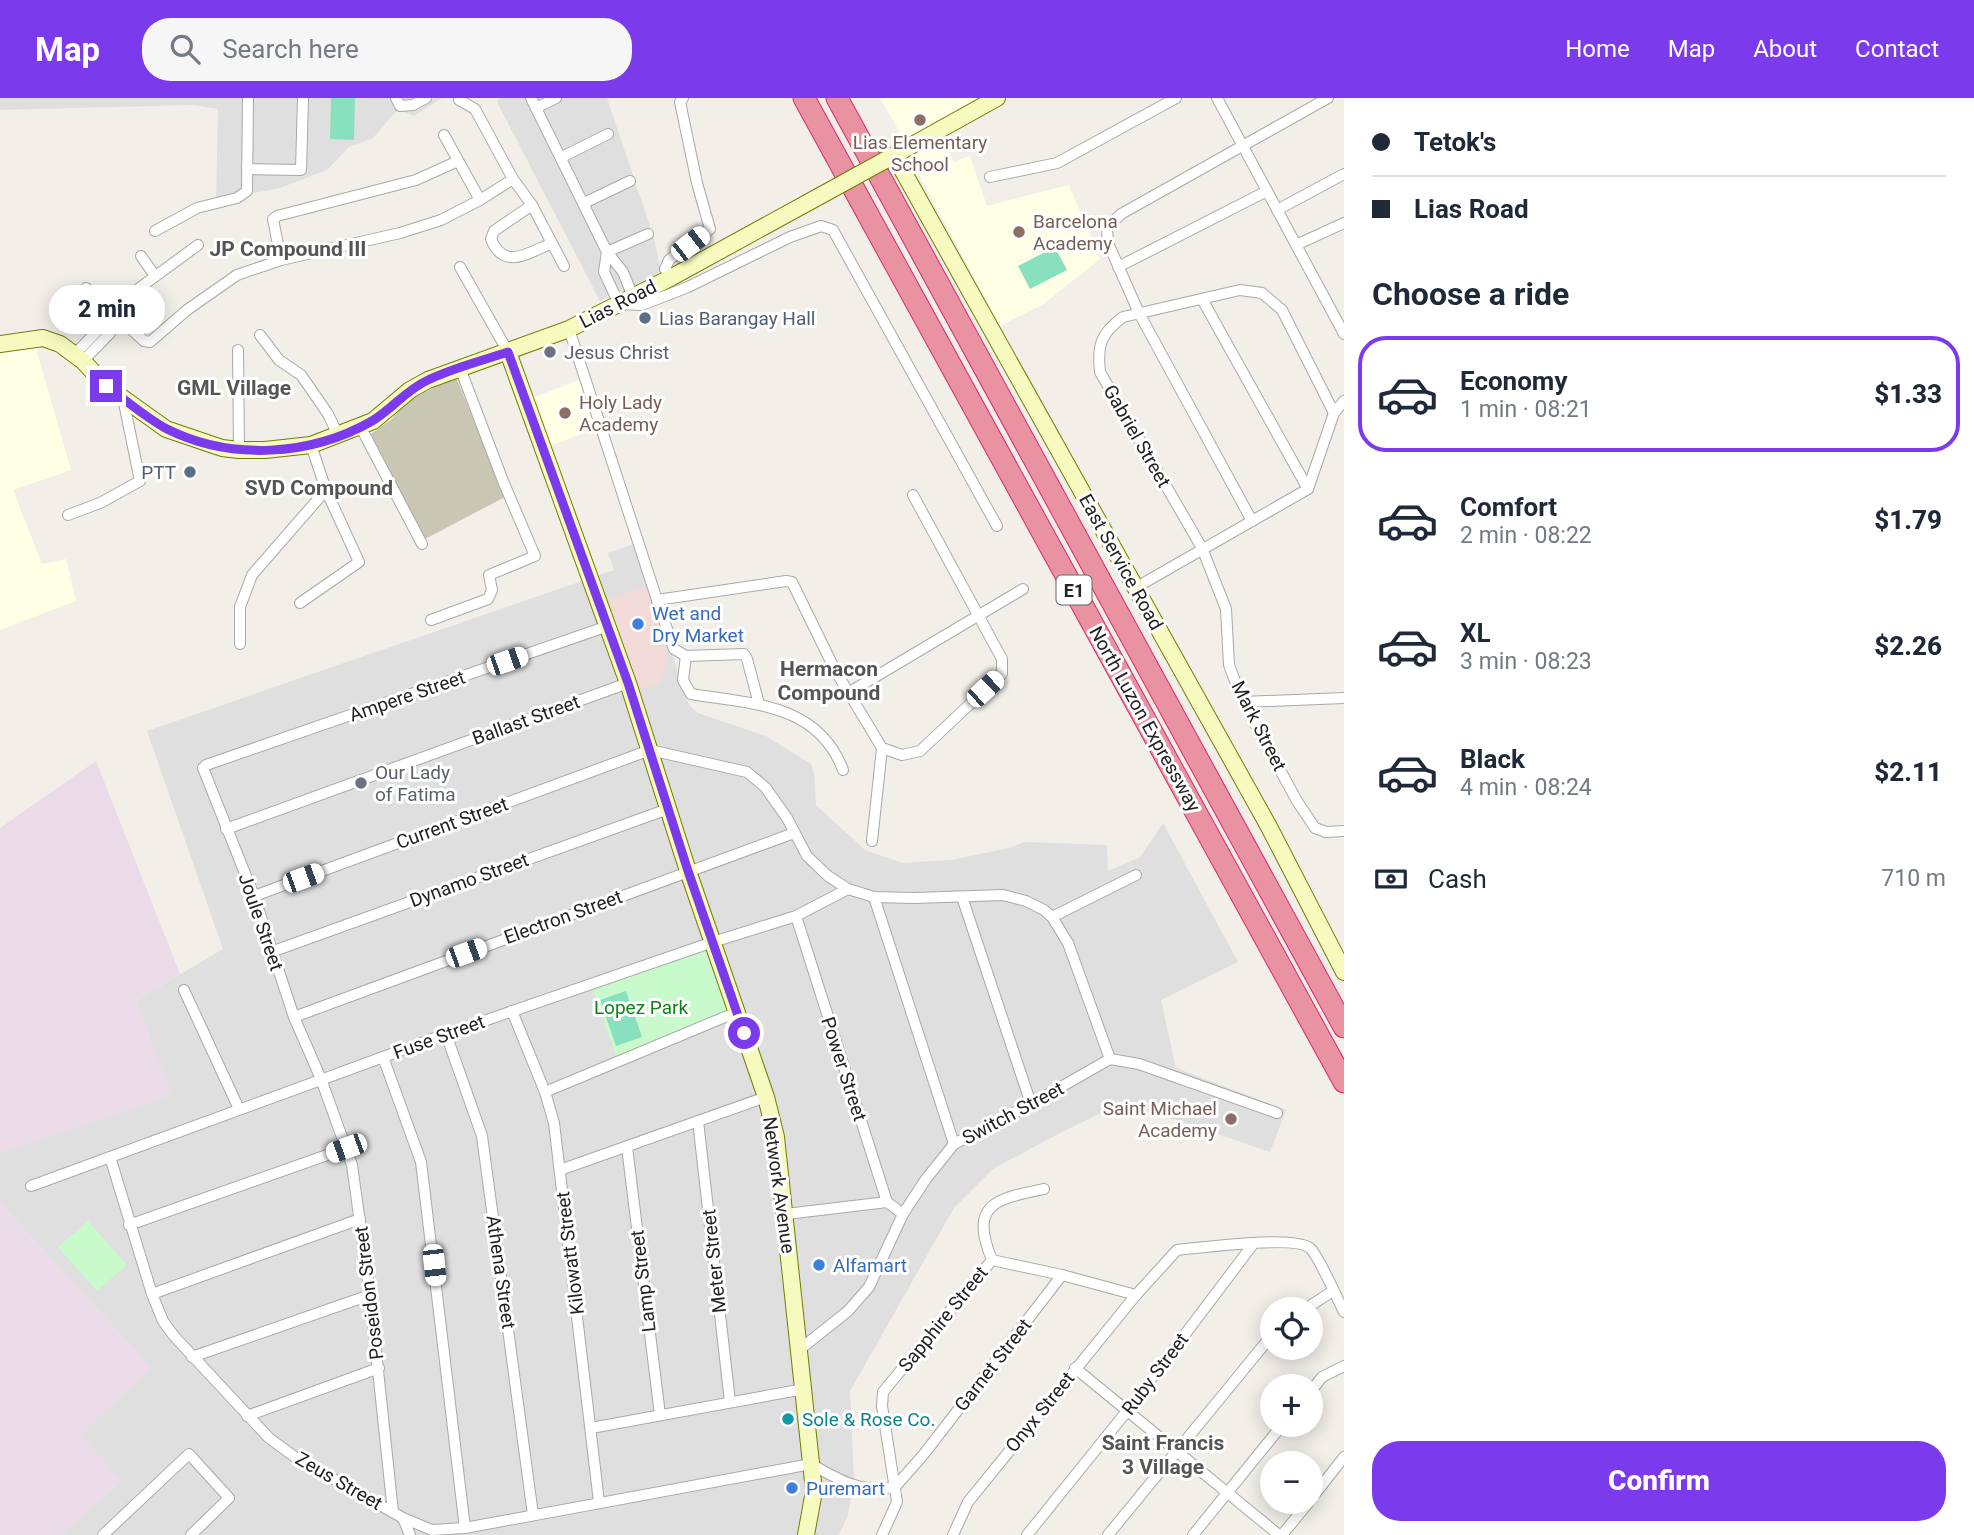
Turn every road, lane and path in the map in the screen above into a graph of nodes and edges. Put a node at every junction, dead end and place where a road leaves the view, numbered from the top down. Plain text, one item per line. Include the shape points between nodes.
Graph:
1 (248, 98) edge
2 (303, 98) edge
3 (426, 98) edge
4 (556, 98) edge
5 (683, 98) edge
6 (804, 98) edge
7 (837, 98) edge
8 (997, 98) edge
9 (1176, 98) edge
10 (1217, 98) edge
11 (1328, 98) edge
12 (459, 100) dead end
13 (398, 102) edge
14 (533, 103) edge
15 (608, 134) dead end
16 (444, 135) dead end
17 (1243, 146) junction
18 (892, 156) junction
19 (562, 157) junction
20 (457, 161) junction
21 (247, 169) junction
22 (1344, 174) edge
23 (990, 177) dead end
24 (513, 179) junction
25 (630, 181) dead end
26 (1266, 191) junction
27 (480, 200) junction
28 (584, 202) junction
29 (532, 205) junction
30 (1277, 210) junction
31 (1344, 223) edge
32 (155, 231) dead end
33 (648, 234) dead end
34 (552, 243) junction
35 (198, 245) dead end
36 (1296, 246) junction
37 (607, 252) junction
38 (141, 256) dead end
39 (281, 260) junction
40 (564, 266) dead end
41 (460, 267) dead end
42 (1118, 267) junction
43 (155, 276) junction
44 (672, 277) junction
45 (86, 288) dead end
46 (1202, 299) junction
47 (626, 300) junction
48 (1139, 313) junction
49 (114, 318) junction
50 (569, 329) junction
51 (1344, 334) edge
52 (260, 335) dead end
53 (0, 344) edge
54 (239, 350) dead end
55 (508, 352) junction
56 (79, 357) junction
57 (460, 368) junction
58 (123, 398) junction
59 (1344, 401) edge
60 (1334, 413) junction
61 (360, 426) junction
62 (338, 435) junction
63 (311, 445) junction
64 (239, 450) junction
65 (1308, 489) junction
66 (326, 490) junction
67 (913, 495) dead end
68 (68, 515) dead end
69 (1252, 521) junction
70 (997, 526) dead end
71 (422, 544) dead end
72 (1202, 548) junction
73 (1135, 588) junction
74 (1023, 589) dead end
75 (657, 600) junction
76 (300, 603) dead end
77 (977, 616) junction
78 (431, 620) dead end
79 (608, 626) junction
80 (240, 644) dead end
81 (686, 656) junction
82 (628, 683) junction
83 (848, 693) junction
84 (1344, 698) edge
85 (1243, 702) junction
86 (759, 704) junction
87 (882, 748) junction
88 (650, 750) junction
89 (206, 765) joint
90 (843, 770) dead end
91 (668, 809) junction
92 (226, 829) junction
93 (1344, 831) edge
94 (794, 833) junction
95 (872, 841) dead end
96 (688, 871) junction
97 (1136, 876) dead end
98 (848, 889) junction
99 (254, 896) junction
100 (874, 897) junction
101 (962, 897) junction
102 (796, 916) junction
103 (1052, 918) junction
104 (713, 942) junction
105 (271, 952) junction
106 (1344, 972) edge
107 (184, 990) dead end
108 (512, 1011) junction
109 (737, 1012) junction
110 (293, 1017) junction
111 (1344, 1027) edge
112 (446, 1034) junction
113 (383, 1057) junction
114 (1110, 1059) junction
115 (321, 1079) junction
116 (1344, 1082) edge
117 (545, 1092) junction
118 (766, 1097) junction
119 (1031, 1104) junction
120 (239, 1109) junction
121 (1277, 1113) dead end
122 (698, 1121) junction
123 (954, 1144) junction
124 (627, 1147) junction
125 (346, 1148) junction
126 (110, 1157) junction
127 (560, 1170) junction
128 (31, 1186) dead end
129 (1044, 1189) dead end
130 (887, 1202) junction
131 (786, 1214) junction
132 (903, 1214) junction
133 (360, 1219) junction
134 (130, 1225) junction
135 (1254, 1243) junction
136 (992, 1260) junction
137 (1062, 1275) junction
138 (1333, 1291) junction
139 (152, 1294) junction
140 (370, 1295) junction
141 (1136, 1295) junction
142 (1323, 1297) edge
143 (1344, 1312) edge
144 (799, 1350) junction
145 (1260, 1350) edge
146 (192, 1357) junction
147 (1344, 1366) edge
148 (379, 1368) junction
149 (1075, 1368) junction
150 (1323, 1376) edge
151 (804, 1389) junction
152 (730, 1402) junction
153 (1127, 1411) junction
154 (660, 1415) junction
155 (247, 1416) junction
156 (591, 1428) junction
157 (1272, 1437) edge
158 (1177, 1450) junction
159 (1344, 1457) edge
160 (811, 1464) junction
161 (1323, 1484) edge
162 (895, 1488) junction
163 (1228, 1491) junction
164 (600, 1502) junction
165 (1298, 1514) edge
166 (398, 1515) junction
167 (533, 1515) junction
168 (465, 1528) junction
169 (103, 1535) edge
170 (191, 1535) edge
171 (410, 1535) edge
172 (806, 1535) edge
173 (882, 1535) edge
174 (953, 1535) edge
175 (1027, 1535) edge
176 (1108, 1535) edge
177 (1194, 1535) edge
178 (1281, 1535) edge

1 - 21 street
2 - 21 street via 301,170
3 - 13 street via 413,105
4 - 14 street
5 - 44 street via 680,103 710,229 669,260 666,269
6 - 116 highway, North Luzon Expressway / E1
7 - 111 highway, North Luzon Expressway / E1
8 - 18 main road, Lias Road
9 - 23 street via 1057,163
10 - 17 street
11 - 17 street
12 - 24 street via 475,109
14 - 19 street
15 - 19 street
16 - 20 street
17 - 26 street
17 - 42 street via 1121,214 1107,228
18 - 44 main road, Lias Road, bridge
18 - 73 main road, East Service Road
19 - 28 street
20 - 27 street
20 - 39 street via 416,180 277,216 273,225
21 - 32 street via 247,191 237,198 197,208
22 - 30 street
24 - 27 street
24 - 29 street
25 - 28 street
26 - 30 street
26 - 42 street
27 - 39 street via 441,220 400,233
28 - 37 street
29 - 34 street
29 - 34 street via 494,231 491,239 496,251 507,258 519,257
30 - 36 street
31 - 36 street
33 - 37 street
34 - 40 street
35 - 43 street
36 - 51 street
37 - 47 street via 618,264
37 - 47 street via 604,271
38 - 43 street
39 - 49 street via 237,275 150,342
41 - 55 street
42 - 48 street
43 - 49 street
44 - 47 main road, Lias Road
45 - 49 street
46 - 48 street, Gabriel Street
46 - 60 street, Gabriel Street via 1240,290 1262,293 1282,310
46 - 65 street
47 - 50 main road, Lias Road
47 - 70 street via 642,305 790,237 821,226 833,230
48 - 69 street
48 - 72 street, Gabriel Street via 1123,317 1108,329 1097,351 1100,372
49 - 56 street via 102,326
50 - 55 main road, Lias Road
50 - 75 street
52 - 62 street via 279,360 301,375
53 - 56 main road, Lias Road via 43,338
54 - 64 street
55 - 57 main road, Lias Road
55 - 79 main road, Network Avenue
56 - 58 main road, Lias Road
57 - 61 main road, Lias Road via 410,390 373,421
57 - 78 street via 535,556 489,575 492,590 488,599
58 - 64 main road, Lias Road via 166,429
58 - 68 street via 140,481
59 - 60 street
60 - 65 street
61 - 62 main road, Lias Road
61 - 71 street
62 - 63 main road, Lias Road
63 - 64 main road, Lias Road
63 - 66 street
65 - 69 street
66 - 76 street via 359,562
66 - 80 street via 252,575 240,607
67 - 77 street
69 - 72 street
72 - 73 street
72 - 85 street, Mark Street via 1226,609 1230,665
73 - 106 main road, East Service Road via 1268,825
74 - 77 street
75 - 81 street via 674,649
75 - 83 street via 792,582
77 - 83 street
77 - 87 street via 1002,659 1002,674 920,751 902,755
79 - 82 main road, Network Avenue
79 - 89 street, Ampere Street
81 - 86 street via 683,680 691,694
81 - 86 street via 744,654
82 - 88 main road, Network Avenue
82 - 92 street, Ballast Street
83 - 87 street
84 - 85 street
85 - 93 street, Mark Street via 1315,828
86 - 90 street via 806,721 836,752
87 - 95 street
88 - 91 main road, Network Avenue
88 - 94 street via 747,772 765,786
88 - 99 street, Current Street
89 - 92 street, Joule Street via 203,772
91 - 96 main road, Network Avenue
91 - 105 street, Dynamo Street
92 - 99 street, Joule Street
94 - 96 street, Electron Street
94 - 98 street via 807,856
96 - 104 main road, Network Avenue
96 - 110 street, Electron Street
97 - 103 street
98 - 100 street
98 - 102 street, Fuse Street
99 - 105 street, Joule Street
100 - 101 street
100 - 123 street
101 - 103 street via 1003,895 1026,901
101 - 119 street
102 - 104 street, Fuse Street
102 - 130 street, Power Street
103 - 114 street via 1068,943
104 - 108 street, Fuse Street
104 - 109 main road, Network Avenue
105 - 110 street, Joule Street
107 - 120 street
108 - 112 street, Fuse Street
108 - 117 street, Kilowatt Street
109 - 117 street
109 - 118 main road, Network Avenue
110 - 115 street, Joule Street
112 - 113 street, Fuse Street
112 - 167 street, Athena Street via 482,1136
113 - 115 street, Fuse Street
113 - 168 street via 421,1162
114 - 119 street, Switch Street
114 - 121 street via 1139,1064
115 - 120 street, Fuse Street
115 - 125 street, Poseidon Street
117 - 127 street, Kilowatt Street
118 - 122 street
118 - 131 main road, Network Avenue
119 - 123 street, Switch Street
120 - 126 street, Fuse Street
122 - 124 street
122 - 152 street, Meter Street
123 - 132 street, Switch Street
124 - 127 street
124 - 154 street, Lamp Street
125 - 133 street, Poseidon Street
125 - 134 street
126 - 128 street, Fuse Street
126 - 134 street, Zeus Street
127 - 156 street, Kilowatt Street
129 - 136 street, Sapphire Street via 995,1202 986,1213 983,1238
130 - 131 street
130 - 132 street
131 - 144 main road, Network Avenue
132 - 144 street, Switch Street via 869,1287 848,1311
133 - 139 street
133 - 140 street, Poseidon Street
134 - 139 street, Zeus Street
135 - 138 street, Onyx Street via 1297,1242 1310,1248
135 - 141 street, Onyx Street via 1177,1250
135 - 153 street, Ruby Street
136 - 137 street
136 - 162 street, Sapphire Street via 883,1392
137 - 141 street
137 - 162 street, Garnet Street
138 - 142 street
138 - 143 street
139 - 146 street, Zeus Street via 163,1321
140 - 146 street
140 - 148 street, Poseidon Street
141 - 149 street, Onyx Street
144 - 151 main road, Network Avenue
145 - 158 street
146 - 155 street, Zeus Street
147 - 150 street
148 - 155 street
148 - 166 street, Poseidon Street
149 - 153 street
149 - 174 street, Onyx Street via 968,1502
151 - 152 street
151 - 160 main road, Network Avenue
152 - 154 street
153 - 158 street
153 - 175 street, Ruby Street
154 - 156 street
155 - 166 street, Zeus Street via 295,1457
156 - 164 street, Kilowatt Street
157 - 163 street
158 - 163 street
158 - 176 street
159 - 161 street
160 - 162 street via 853,1487
160 - 164 street, Zeus Street
160 - 172 main road, Network Avenue via 814,1491
162 - 173 street, Garnet Street via 898,1502
163 - 177 street
163 - 178 street
164 - 167 street, Zeus Street
165 - 178 street
166 - 168 street, Zeus Street via 432,1530
166 - 171 street, Poseidon Street
167 - 168 street, Zeus Street
169 - 170 street via 189,1454 229,1498

